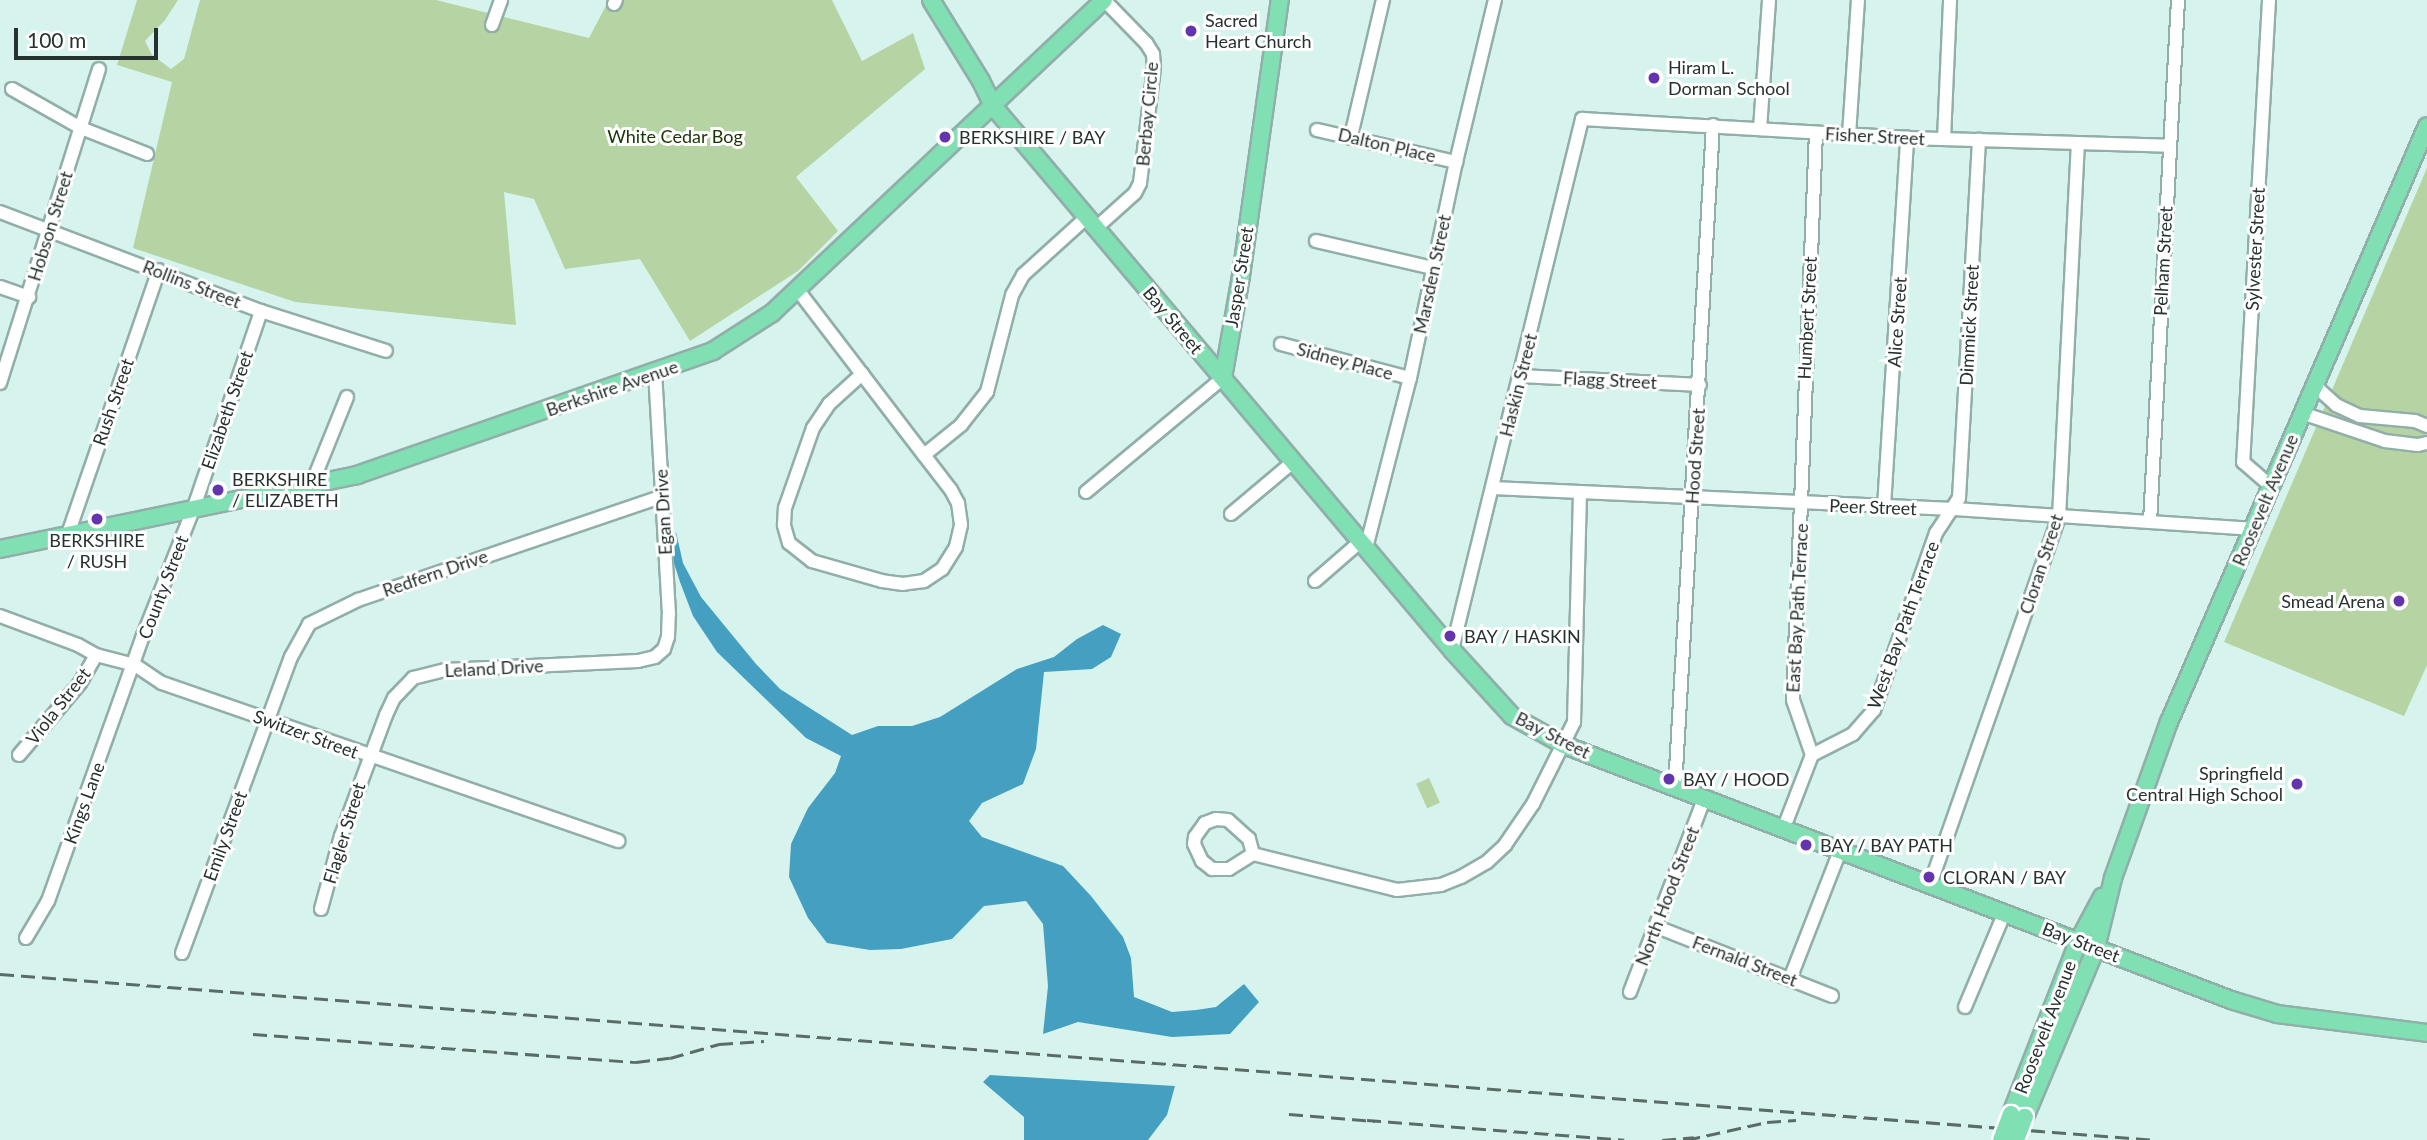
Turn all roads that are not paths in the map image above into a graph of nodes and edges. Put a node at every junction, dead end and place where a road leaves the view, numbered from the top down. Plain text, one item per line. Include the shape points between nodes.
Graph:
1 (500, 0) edge
2 (932, 0) edge
3 (1104, 0) edge
4 (1280, 0) edge
5 (1383, 0) edge
6 (1495, 0) edge
7 (1769, 0) edge
8 (1858, 0) edge
9 (1950, 0) edge
10 (2178, 0) edge
11 (2269, 0) edge
12 (492, 25) dead end
13 (99, 69) dead end
14 (12, 89) dead end
15 (993, 106) junction
16 (1582, 119) joint
17 (1713, 125) junction
18 (2427, 126) edge
19 (81, 128) junction
20 (1760, 129) junction
21 (1317, 130) dead end
22 (1816, 133) junction
23 (1849, 135) junction
24 (1351, 136) junction
25 (1907, 138) junction
26 (1944, 139) junction
27 (1979, 140) junction
28 (2078, 143) junction
29 (2169, 146) junction
30 (147, 154) dead end
31 (1456, 162) junction
32 (0, 212) edge
33 (1091, 223) junction
34 (47, 230) junction
35 (1317, 241) dead end
36 (1433, 268) junction
37 (159, 270) junction
38 (0, 287) edge
39 (797, 289) junction
40 (29, 297) junction
41 (261, 311) junction
42 (1281, 344) dead end
43 (386, 351) dead end
44 (655, 374) junction
45 (862, 374) junction
46 (1521, 376) junction
47 (1410, 377) junction
48 (1223, 378) junction
49 (0, 383) edge
50 (1700, 385) junction
51 (2314, 385) junction
52 (347, 397) dead end
53 (2302, 414) junction
54 (2379, 418) junction
55 (2398, 420) junction
56 (2427, 426) edge
57 (2375, 438) junction
58 (2395, 442) junction
59 (2427, 443) edge
60 (924, 455) junction
61 (1293, 462) junction
62 (312, 486) junction
63 (2271, 486) junction
64 (1493, 488) junction
65 (1086, 492) dead end
66 (1580, 494) junction
67 (663, 496) junction
68 (1693, 499) junction
69 (1802, 504) junction
70 (1884, 507) junction
71 (1953, 509) junction
72 (192, 510) junction
73 (1231, 514) dead end
74 (2059, 517) junction
75 (2150, 522) junction
76 (2252, 529) junction
77 (68, 534) junction
78 (1364, 545) junction
79 (0, 549) edge
80 (1314, 581) dead end
81 (0, 616) edge
82 (664, 649) joint
83 (1452, 650) junction
84 (96, 655) junction
85 (135, 665) junction
86 (267, 720) junction
87 (1564, 745) junction
88 (19, 755) dead end
89 (1812, 755) junction
90 (369, 757) junction
91 (1675, 788) junction
92 (1704, 799) junction
93 (1783, 830) junction
94 (618, 841) dead end
95 (1840, 851) junction
96 (1253, 854) junction
97 (2113, 878) junction
98 (1930, 885) junction
99 (321, 909) dead end
100 (2005, 912) junction
101 (1657, 927) junction
102 (26, 939) dead end
103 (2079, 940) junction
104 (2096, 948) junction
105 (182, 953) dead end
106 (1790, 979) junction
107 (1630, 992) dead end
108 (1832, 996) dead end
109 (1965, 1007) dead end
110 (2427, 1033) edge
111 (2018, 1115) junction
112 (2001, 1140) edge
113 (2017, 1140) edge

1 - 12 street
2 - 15 main road, Bay Street
3 - 15 main road, Berkshire Avenue
3 - 33 street, Berbay Circle via 1146,43 1154,68 1140,183 1135,193
4 - 48 main road, Jasper Street
5 - 24 street
6 - 31 street, Marsden Street
7 - 20 street
8 - 23 street
9 - 26 street
10 - 29 street, Pelham Street
11 - 63 street, Sylvester Street via 2243,462
13 - 19 street, Hobson Street
14 - 19 street
15 - 33 main road, Bay Street
15 - 39 main road, Berkshire Avenue
16 - 17 street, Fisher Street
16 - 46 street, Haskin Street
17 - 20 street, Fisher Street
17 - 50 street, Hood Street
18 - 51 main road, Roosevelt Avenue
19 - 30 street
19 - 34 street, Hobson Street
20 - 22 street, Fisher Street
21 - 24 street, Dalton Place
22 - 23 street, Fisher Street
22 - 69 street, Humbert Street
23 - 25 street, Fisher Street
24 - 31 street, Dalton Place
25 - 26 street, Fisher Street
25 - 70 street, Alice Street
26 - 27 street, Fisher Street
27 - 28 street, Fisher Street
27 - 71 street, Dimmick Street via 1962,478
28 - 29 street, Fisher Street
28 - 74 street, Cloran Street
29 - 75 street, Pelham Street
31 - 36 street, Marsden Street
32 - 34 street, Rollins Street
33 - 48 main road, Bay Street
33 - 60 street, Berbay Circle via 1031,266 1019,281 987,392 961,425
34 - 37 street, Rollins Street
34 - 40 street, Hobson Street
35 - 36 street
36 - 47 street, Marsden Street
37 - 41 street, Rollins Street
37 - 77 street, Rush Street
38 - 40 street
39 - 44 main road, Berkshire Avenue via 734,340
39 - 45 street
40 - 49 street, Hobson Street
41 - 43 street, Rollins Street
41 - 72 street, Elizabeth Street
42 - 47 street, Sidney Place
44 - 62 main road, Berkshire Avenue via 357,475
44 - 67 street, Egan Drive
45 - 60 street
45 - 60 street via 829,404 813,428 785,508 783,525 789,543 812,561 882,581 910,584 930,578 953,554 961,519 951,490
46 - 50 street, Flagg Street
46 - 64 street, Haskin Street
47 - 78 street, Marsden Street
48 - 61 main road, Bay Street
48 - 65 street
50 - 68 street, Hood Street
51 - 53 main road, Roosevelt Avenue
51 - 54 street via 2336,405 2360,416
52 - 62 street
53 - 57 street
53 - 63 main road, Roosevelt Avenue
54 - 55 street
54 - 57 street
55 - 56 street
55 - 58 street
57 - 58 street
58 - 59 street
61 - 73 street
61 - 78 main road, Bay Street
62 - 72 main road, Berkshire Avenue
63 - 76 main road, Roosevelt Avenue
64 - 66 street, Peer Street
64 - 83 street, Haskin Street
66 - 68 street, Peer Street
66 - 87 street via 1574,722
67 - 82 street, Egan Drive via 669,614
67 - 86 street, Redfern Drive via 322,615 309,624 296,644
68 - 69 street, Peer Street
68 - 91 street, Hood Street
69 - 70 street, Peer Street
69 - 89 street, East Bay Path Terrace via 1793,700
70 - 71 street, Peer Street
71 - 74 street, Peer Street
71 - 89 street, West Bay Path Terrace via 1936,533 1874,710 1853,734
72 - 77 main road, Berkshire Avenue
72 - 85 street, County Street
74 - 75 street, Peer Street
74 - 98 street, Cloran Street
75 - 76 street, Peer Street
76 - 97 main road, Roosevelt Avenue via 2169,722
77 - 79 main road, Berkshire Avenue
78 - 80 street
78 - 83 main road, Bay Street
81 - 84 street, Switzer Street
82 - 90 street, Leland Drive via 638,661 427,673 413,678 394,698
83 - 87 main road, Bay Street via 1512,716
84 - 85 street, Switzer Street
84 - 88 street, Viola Street via 80,682
85 - 86 street, Switzer Street via 162,682
85 - 102 street, Kings Lane via 48,901
86 - 90 street, Switzer Street
86 - 105 street, Emily Street
87 - 91 main road, Bay Street
87 - 96 street via 1506,845 1487,862 1441,885 1397,890
89 - 93 street
90 - 94 street, Switzer Street
90 - 99 street, Flagler Street
91 - 92 main road, Bay Street
92 - 93 main road, Bay Street
92 - 101 street, North Hood Street
93 - 95 main road, Bay Street
95 - 98 main road, Bay Street
95 - 106 street
96 - 96 street via 1228,869 1212,869 1202,861 1195,837 1205,823 1228,820 1249,839
97 - 103 main road, Roosevelt Avenue
97 - 104 main road, Roosevelt Avenue
98 - 100 main road, Bay Street
100 - 103 main road, Bay Street
100 - 109 street
101 - 106 street, Fernald Street
101 - 107 street, North Hood Street
103 - 104 main road, Bay Street
103 - 111 main road, Roosevelt Avenue
104 - 110 main road, Bay Street via 2277,1014
104 - 111 main road, Roosevelt Avenue
106 - 108 street, Fernald Street
111 - 112 main road, Roosevelt Avenue, bridge
111 - 113 main road, Roosevelt Avenue, bridge

